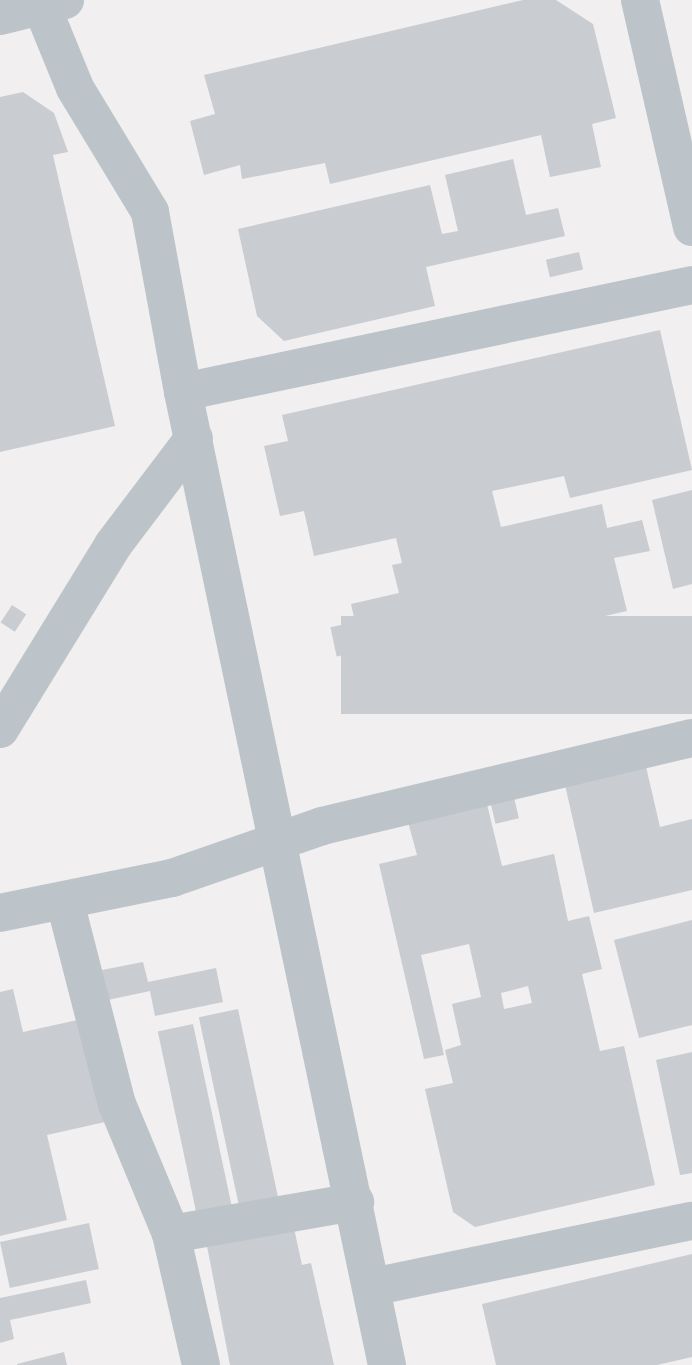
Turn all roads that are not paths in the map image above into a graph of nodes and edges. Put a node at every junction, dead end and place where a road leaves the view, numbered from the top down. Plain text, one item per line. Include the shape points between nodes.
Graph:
1 (640, 0) edge
2 (54, 3) edge
3 (0, 16) edge
4 (692, 227) edge
5 (692, 285) edge
6 (183, 392) junction
7 (194, 438) junction
8 (0, 729) edge
9 (692, 738) edge
10 (280, 841) junction
11 (65, 902) junction
12 (0, 913) edge
13 (355, 1202) junction
14 (692, 1221) edge
15 (171, 1234) junction
16 (372, 1287) junction
17 (201, 1365) edge
18 (387, 1365) edge

1 - 4 street
2 - 3 street
2 - 6 street via 75,88 150,212
5 - 6 street
6 - 7 street
7 - 8 street via 113,545
7 - 10 street
9 - 10 street via 323,826
10 - 11 street via 172,878
10 - 13 street
11 - 12 street
11 - 15 street via 117,1104
13 - 15 street
13 - 16 street
14 - 16 street
15 - 17 street
16 - 18 street

